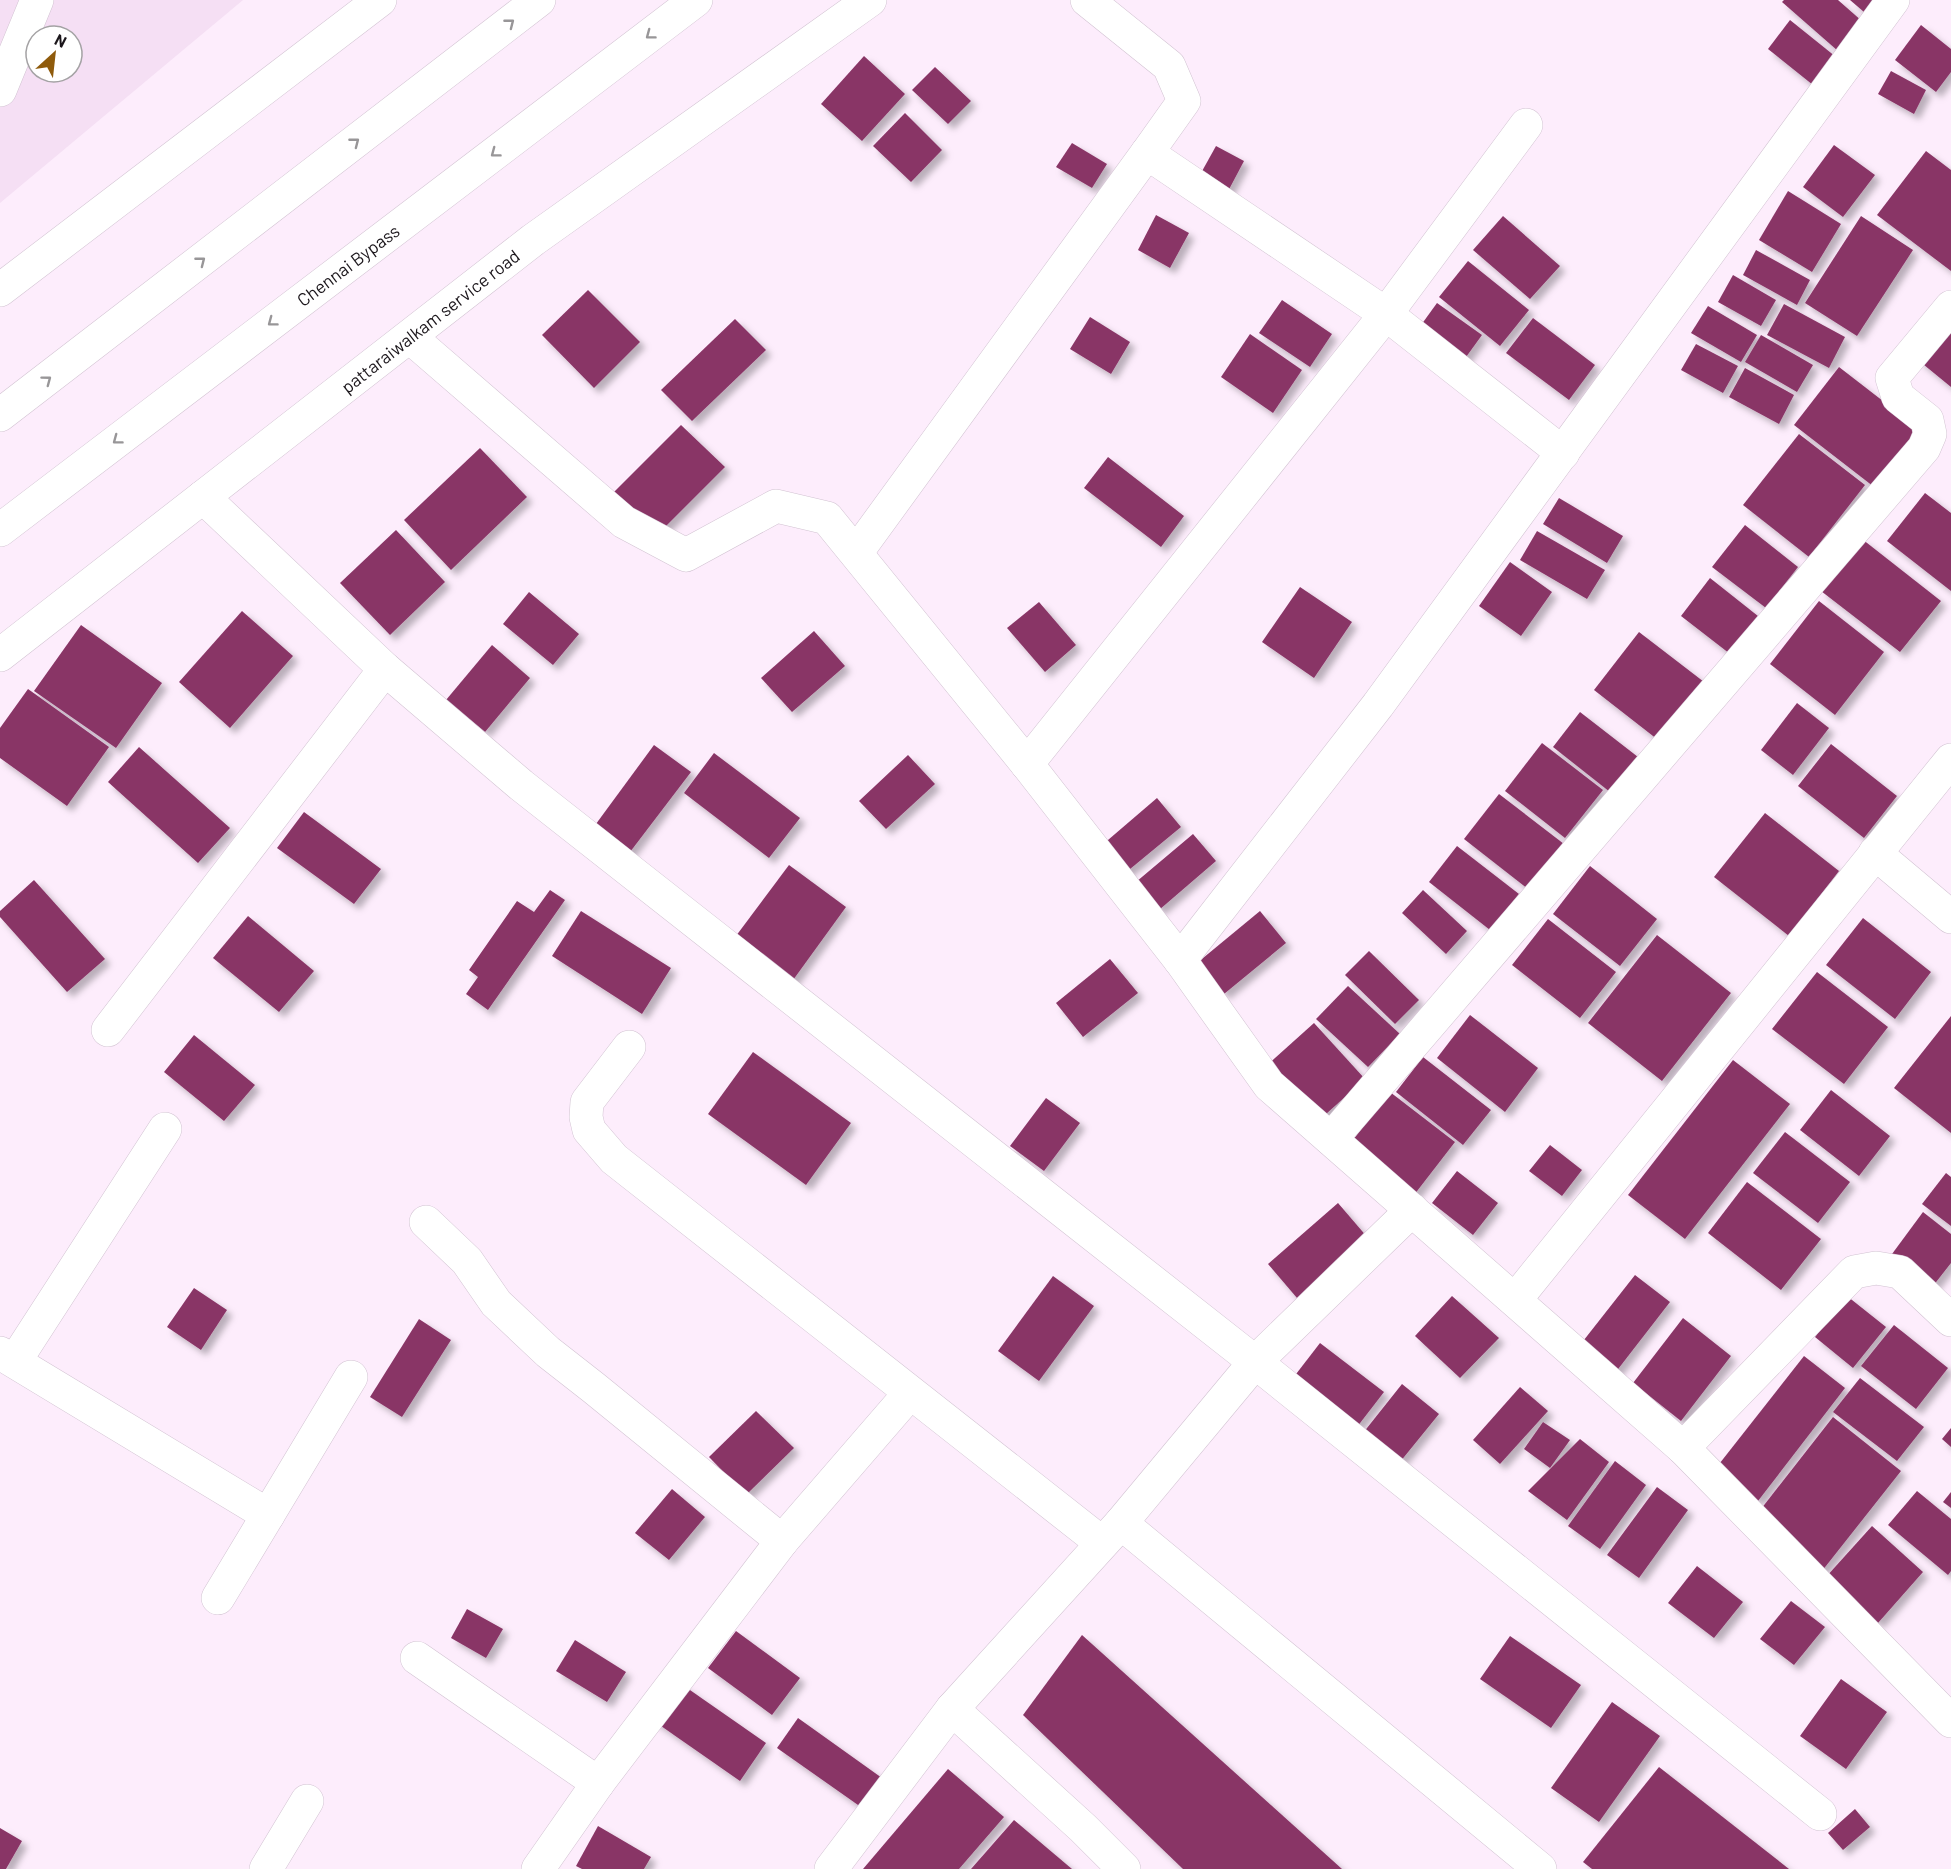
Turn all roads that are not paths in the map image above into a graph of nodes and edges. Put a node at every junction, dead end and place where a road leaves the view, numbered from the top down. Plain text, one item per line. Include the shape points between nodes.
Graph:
1 (38, 0) edge
2 (380, 0) edge
3 (539, 0) edge
4 (696, 0) edge
5 (870, 0) edge
6 (1087, 0) edge
7 (1893, 0) edge
8 (0, 90) edge
9 (1526, 125) dead end
10 (1147, 153) junction
11 (0, 290) edge
12 (1951, 307) edge
13 (1386, 314) junction
14 (410, 337) junction
15 (0, 415) edge
16 (1563, 453) junction
17 (203, 497) junction
18 (0, 530) edge
19 (856, 553) junction
20 (0, 655) edge
21 (385, 669) junction
22 (1951, 760) edge
23 (1027, 764) junction
24 (1875, 853) junction
25 (1951, 917) edge
26 (1180, 960) junction
27 (108, 1030) dead end
28 (629, 1047) dead end
29 (165, 1129) dead end
30 (1331, 1139) junction
31 (1412, 1210) junction
32 (426, 1222) dead end
33 (1515, 1300) junction
34 (1951, 1320) edge
35 (8, 1357) edge
36 (1255, 1362) junction
37 (351, 1377) dead end
38 (910, 1393) junction
39 (1683, 1448) junction
40 (268, 1515) junction
41 (1112, 1533) junction
42 (782, 1541) junction
43 (218, 1598) dead end
44 (417, 1658) dead end
45 (952, 1709) junction
46 (1951, 1721) edge
47 (598, 1783) junction
48 (307, 1801) dead end
49 (1820, 1814) dead end
50 (266, 1869) edge
51 (538, 1869) edge
52 (831, 1869) edge
53 (1124, 1869) edge
54 (1540, 1869) edge

1 - 8 main road
2 - 11 main road
15 -> 3 main road
4 -> 18 main road, Chennai Bypass
5 - 14 main road, pattaraiwalkam service road via 533,240
6 - 10 main road via 1169,66 1184,101
7 - 16 main road
9 - 13 main road
10 - 13 main road
10 - 19 main road
12 - 30 main road via 1892,378 1898,397 1927,420 1930,434 1924,448
13 - 16 main road
13 - 23 main road
14 - 17 main road, pattaraiwalkam service road
14 - 19 main road via 624,522 686,555 776,506 827,518
16 - 26 main road via 1378,705
17 - 20 main road, pattaraiwalkam service road
17 - 21 main road
19 - 23 main road
21 - 27 main road
21 - 36 main road via 530,792
22 - 24 main road
23 - 26 main road
24 - 25 main road
24 - 33 main road
26 - 30 main road via 1269,1085
28 - 38 main road via 587,1102 589,1130 600,1144
29 - 35 main road
30 - 31 main road
31 - 33 main road
31 - 36 main road
32 - 42 main road via 467,1261 496,1303 548,1353
33 - 39 main road
34 - 39 main road via 1900,1272 1876,1268 1854,1272
35 - 40 main road
36 - 41 main road
36 - 49 main road
37 - 40 main road
38 - 41 main road
38 - 42 main road
39 - 46 main road
40 - 43 main road
41 - 45 main road
41 - 54 main road
42 - 47 main road
44 - 47 main road
45 - 52 main road
45 - 53 main road
47 - 51 main road
48 - 50 main road

